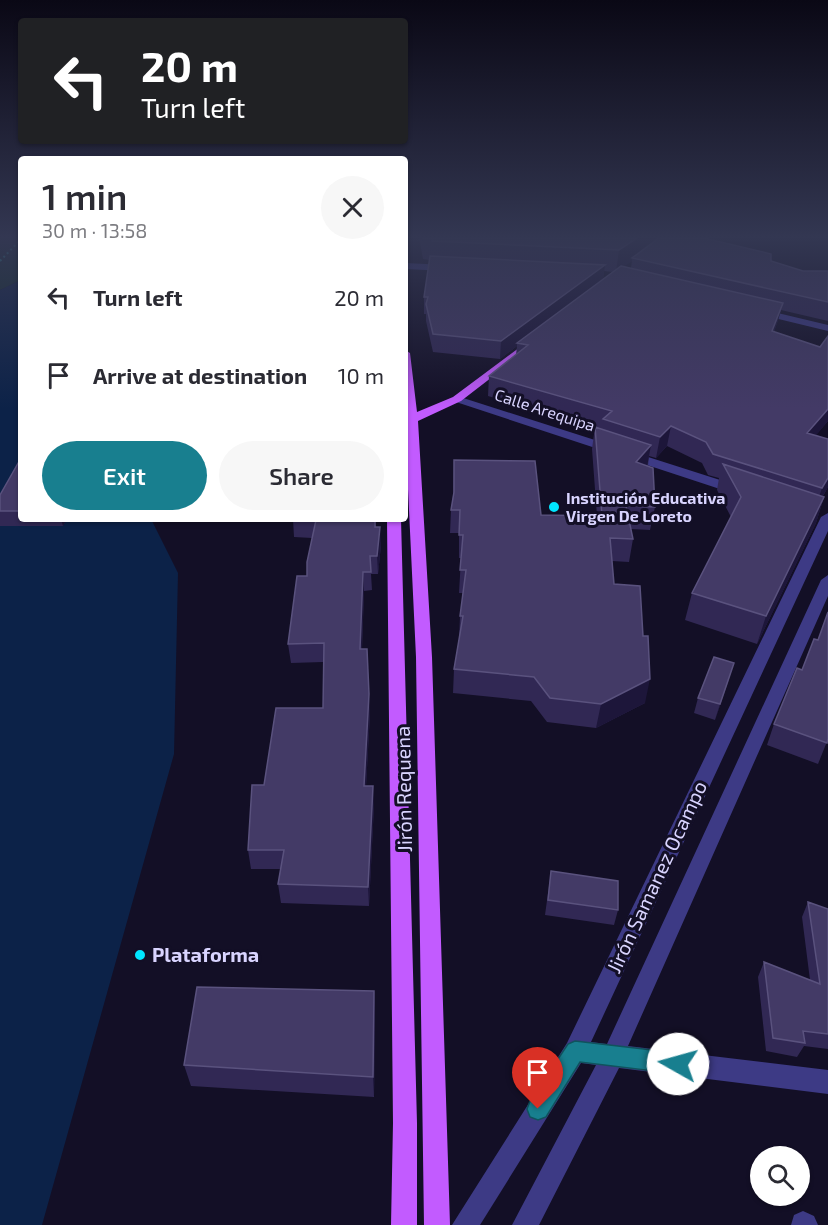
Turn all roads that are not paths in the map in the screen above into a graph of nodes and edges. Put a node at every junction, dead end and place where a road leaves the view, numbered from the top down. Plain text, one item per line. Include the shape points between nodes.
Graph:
1 (750, 309) edge
2 (828, 328) edge
3 (541, 335) edge
4 (457, 399) junction
5 (408, 421) edge
6 (748, 494) edge
7 (824, 518) edge
8 (394, 522) edge
9 (828, 580) edge
10 (424, 657) junction
11 (397, 659) junction
12 (575, 1051) junction
13 (613, 1056) junction
14 (828, 1082) edge
15 (404, 1225) edge
16 (436, 1225) edge
17 (465, 1225) edge
18 (525, 1225) edge

1 - 2 street
3 - 4 main road
4 - 5 main road
4 - 6 street, Calle Arequipa
5 - 10 main road, Jirón Requena
7 - 12 street, Jirón Samanez Ocampo
8 - 11 main road, Jirón Requena
9 - 13 street, Jirón Samanez Ocampo
10 - 11 main road
10 - 16 main road, Jirón Requena
11 - 15 main road, Jirón Requena
12 - 13 street
12 - 17 street, Jirón Samanez Ocampo
13 - 14 street
13 - 18 street, Jirón Samanez Ocampo

